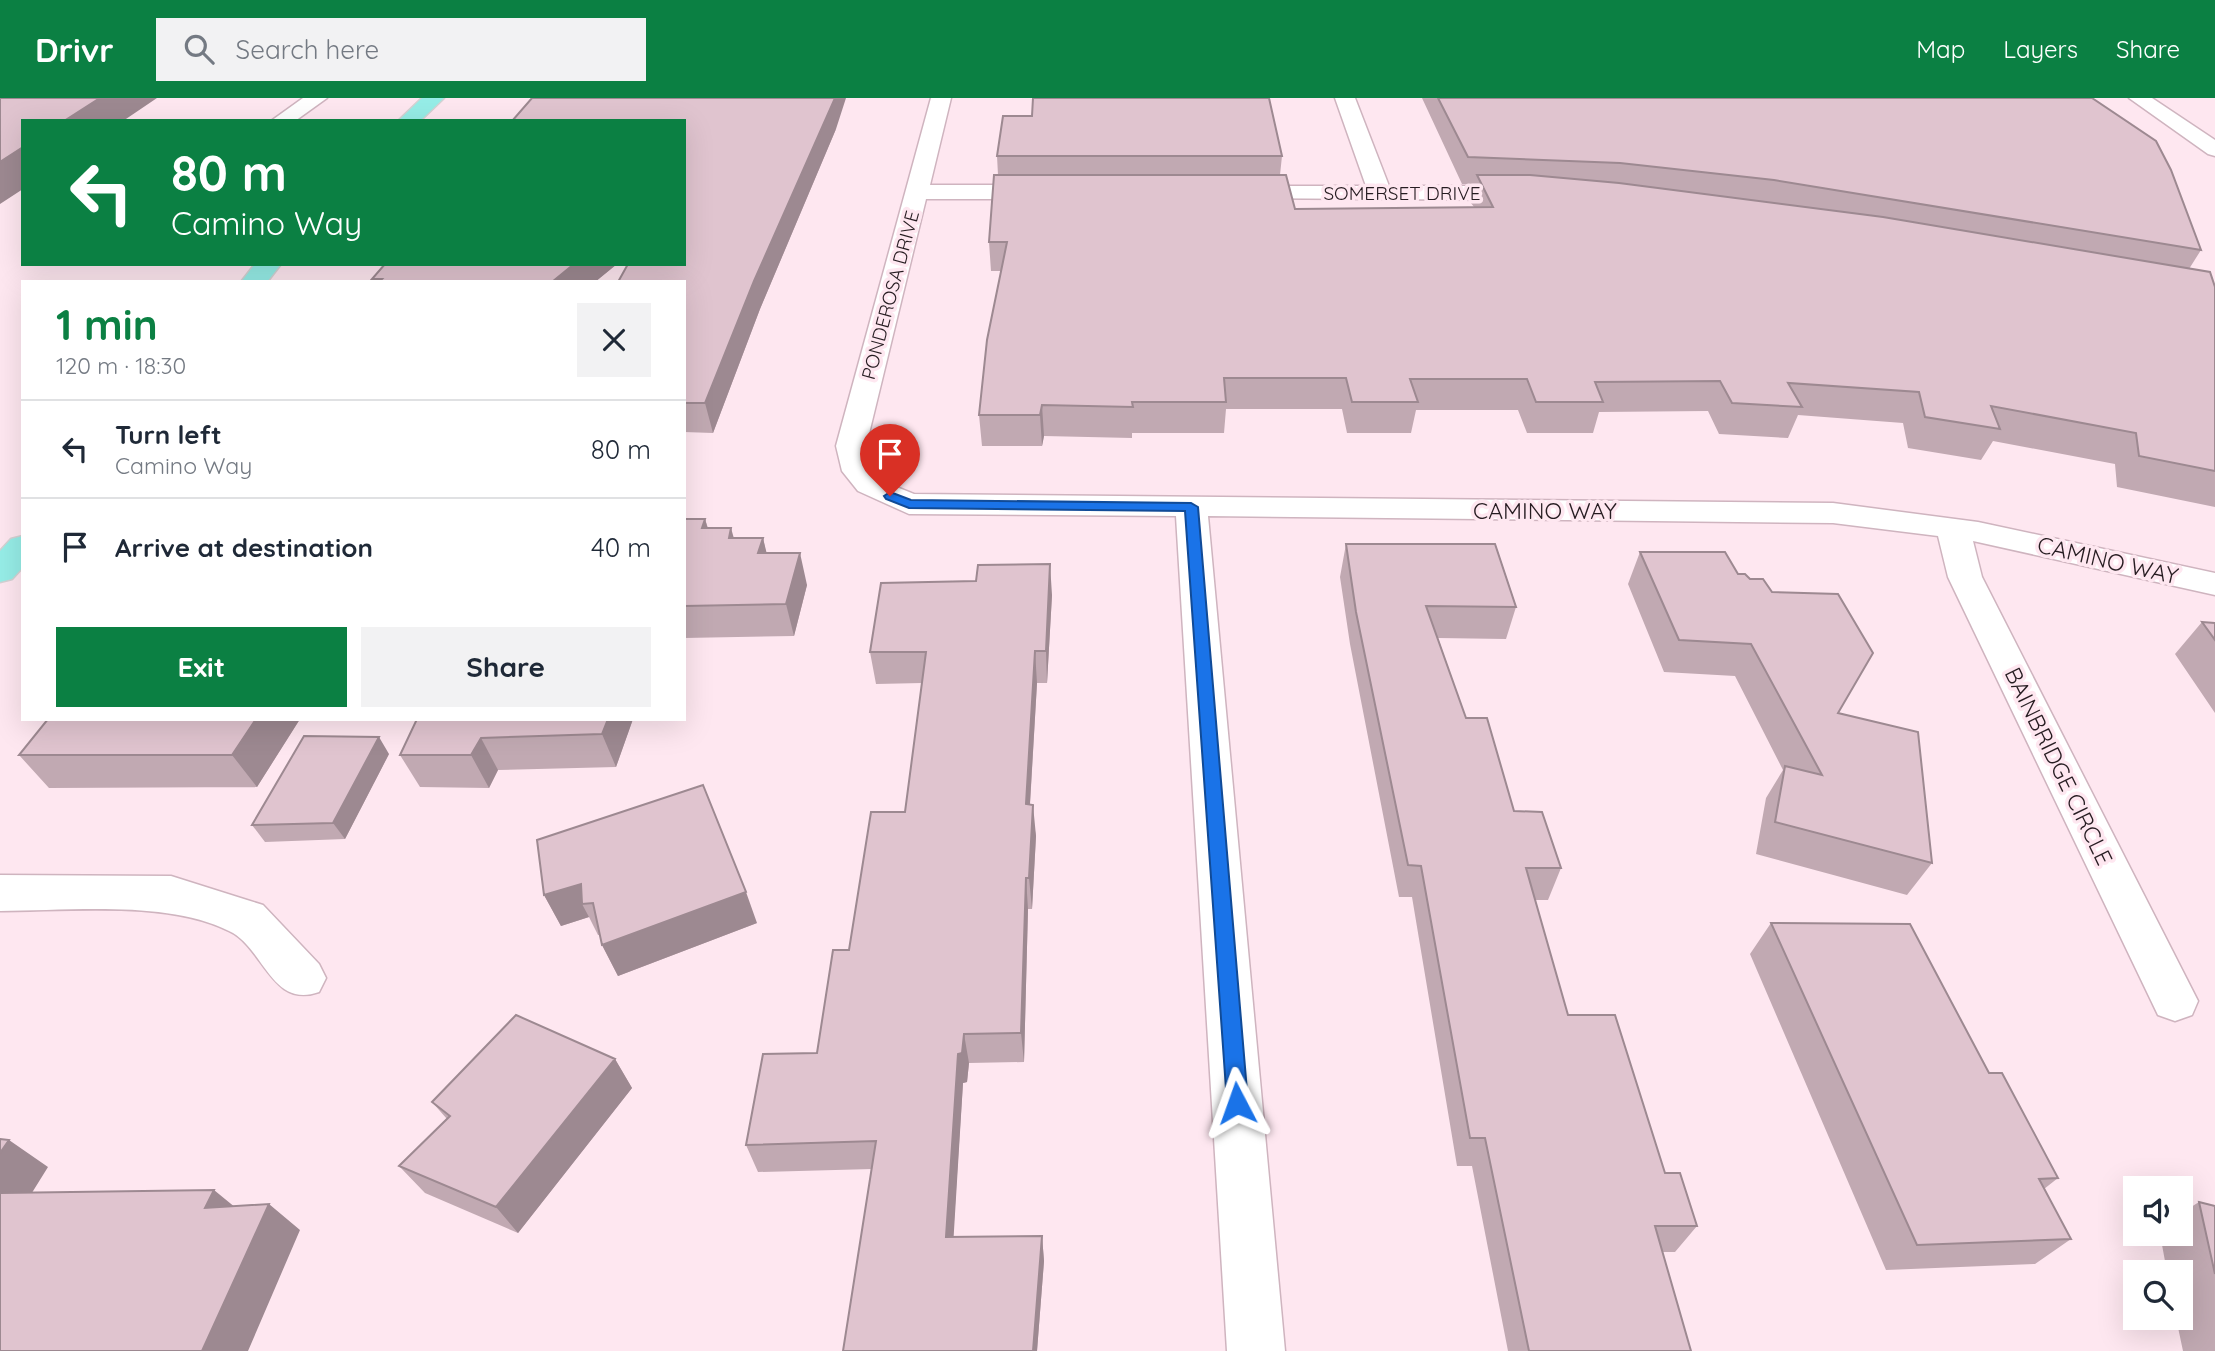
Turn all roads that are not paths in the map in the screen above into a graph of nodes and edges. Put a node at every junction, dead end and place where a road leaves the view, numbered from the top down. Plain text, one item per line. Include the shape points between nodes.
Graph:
1 (317, 98) edge
2 (434, 98) edge
3 (941, 98) edge
4 (1345, 98) edge
5 (2139, 98) edge
6 (284, 119) edge
7 (410, 119) edge
8 (2215, 150) edge
9 (917, 192) junction
10 (1067, 192) edge
11 (1217, 193) edge
12 (1380, 193) junction
13 (1550, 194) edge
14 (267, 266) edge
15 (255, 280) edge
16 (871, 488) joint
17 (1191, 507) junction
18 (1953, 528) junction
19 (21, 548) edge
20 (0, 571) edge
21 (2215, 584) edge
22 (0, 893) edge
23 (303, 978) dead end
24 (2175, 1001) dead end
25 (1256, 1351) edge

1 - 6 street
2 - 7 main road
3 - 9 street, PONDEROSA DRIVE
4 - 12 street
5 - 8 street
9 - 10 street
9 - 16 street, PONDEROSA DRIVE via 851,446 855,470
11 - 12 street, SOMERSET DRIVE
12 - 13 street, SOMERSET DRIVE
14 - 15 main road
16 - 17 street, CAMINO WAY via 909,504
17 - 18 street, CAMINO WAY via 1784,511
17 - 25 street
18 - 21 street, CAMINO WAY via 2082,551
18 - 24 street, BAINBRIDGE CIRCLE via 1965,577
19 - 20 main road
22 - 23 street via 171,894 247,918

